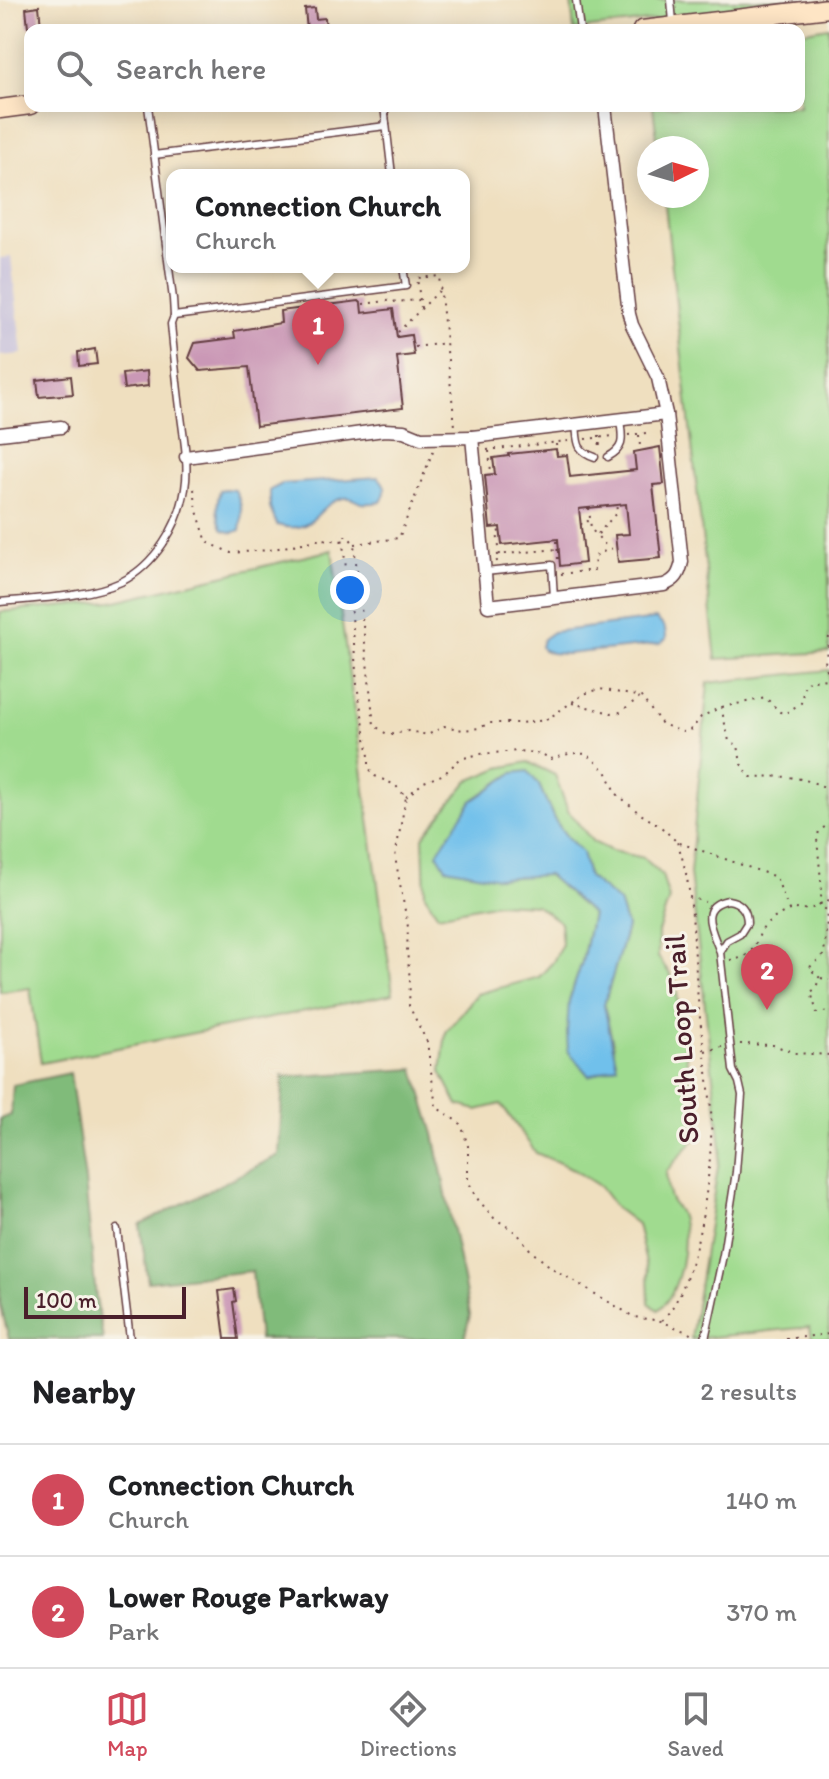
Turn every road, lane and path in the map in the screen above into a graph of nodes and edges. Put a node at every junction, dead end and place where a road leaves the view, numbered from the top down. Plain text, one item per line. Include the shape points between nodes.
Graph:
1 (576, 0) edge
2 (671, 0) edge
3 (829, 8) edge
4 (579, 24) edge
5 (674, 24) edge
6 (691, 24) edge
7 (24, 106) edge
8 (0, 109) edge
9 (149, 112) edge
10 (385, 112) edge
11 (606, 112) edge
12 (386, 126) junction
13 (154, 155) junction
14 (391, 169) edge
15 (166, 252) edge
16 (169, 273) edge
17 (404, 273) edge
18 (441, 289) junction
19 (420, 300) junction
20 (363, 304) dead end
21 (421, 308) junction
22 (174, 316) junction
23 (398, 332) dead end
24 (447, 343) junction
25 (415, 347) dead end
26 (666, 414) junction
27 (620, 419) junction
28 (576, 424) junction
29 (61, 427) dead end
30 (639, 433) dead end
31 (0, 434) edge
32 (599, 436) junction
33 (614, 436) dead end
34 (438, 437) junction
35 (455, 437) junction
36 (472, 437) junction
37 (584, 439) dead end
38 (556, 443) junction
39 (571, 443) dead end
40 (640, 446) dead end
41 (600, 448) dead end
42 (482, 450) dead end
43 (488, 450) junction
44 (557, 455) dead end
45 (186, 457) junction
46 (595, 457) dead end
47 (608, 457) dead end
48 (491, 472) dead end
49 (194, 484) dead end
50 (616, 502) dead end
51 (589, 508) dead end
52 (590, 521) junction
53 (581, 525) dead end
54 (501, 531) dead end
55 (597, 535) junction
56 (343, 541) junction
57 (557, 541) dead end
58 (354, 544) junction
59 (616, 548) dead end
60 (557, 549) junction
61 (609, 549) junction
62 (500, 555) junction
63 (558, 561) dead end
64 (491, 570) junction
65 (561, 584) dead end
66 (554, 598) junction
67 (0, 602) edge
68 (829, 637) edge
69 (829, 679) edge
70 (641, 697) junction
71 (571, 703) junction
72 (721, 707) junction
73 (829, 789) edge
74 (406, 797) junction
75 (829, 824) edge
76 (677, 842) junction
77 (689, 897) junction
78 (829, 900) edge
79 (820, 904) junction
80 (713, 908) junction
81 (789, 910) junction
82 (720, 952) junction
83 (721, 960) junction
84 (820, 978) junction
85 (829, 980) edge
86 (829, 1011) edge
87 (731, 1045) junction
88 (704, 1051) junction
89 (829, 1055) edge
90 (117, 1229) dead end
91 (661, 1321) junction
92 (829, 1334) edge
93 (130, 1339) edge
94 (697, 1339) edge
95 (705, 1339) edge
96 (786, 1339) edge

1 - 4 lane
2 - 5 lane
3 - 6 street
7 - 8 street
9 - 13 lane
10 - 12 lane
11 - 26 street via 629,314 658,378
12 - 13 lane
12 - 14 lane
13 - 15 lane
16 - 22 lane
17 - 22 lane via 406,286
18 - 19 path via 439,276 417,278
18 - 21 path
18 - 24 path
19 - 20 path
19 - 21 path
21 - 23 path
22 - 45 lane
24 - 25 path
24 - 35 path
26 - 27 street
26 - 66 street via 682,562 679,575 664,585
27 - 28 street
27 - 47 lane via 622,441
28 - 36 street
28 - 46 lane via 578,444
29 - 31 street
30 - 40 path
32 - 33 path
32 - 37 path
32 - 41 path
34 - 35 street
34 - 45 street via 384,430
34 - 58 path via 399,538
35 - 36 street
36 - 64 street
38 - 39 path
38 - 43 path
38 - 44 path
42 - 43 path
43 - 48 path
45 - 67 lane via 176,521 144,566 99,589
49 - 56 path via 207,542 231,553 322,539
50 - 55 path via 617,512
51 - 52 path
52 - 53 path
52 - 55 path
54 - 62 path
55 - 61 path
56 - 58 path via 342,536 348,536
56 - 74 path via 369,768
57 - 60 path
58 - 71 path via 374,725 388,735 428,735 444,726 463,730 546,720
59 - 61 path
60 - 62 path
60 - 63 path
61 - 65 path via 595,556 594,570 560,574
62 - 64 path
64 - 66 lane via 552,565
64 - 66 street via 488,606
68 - 69 path
69 - 72 path via 805,682 801,703 786,713 766,698
70 - 71 path via 600,689
70 - 71 path via 611,713
70 - 72 path via 662,724 683,732
72 - 73 path via 729,741 738,745 741,764 751,777 809,779
74 - 76 path via 460,759 480,754 518,751 551,759 587,754 606,771 617,794
74 - 91 path via 395,857 408,927 409,1006 427,1042 436,1107 461,1124 475,1196 552,1268 634,1317
75 - 79 path via 817,839
76 - 77 path, South Loop Trail
76 - 81 path via 776,877
77 - 80 path
77 - 88 path, South Loop Trail
78 - 79 path
79 - 81 path via 811,910
79 - 84 path via 827,920 824,955 809,968
80 - 82 lane via 708,919
80 - 82 lane via 734,901 747,916 744,929
81 - 83 path via 766,924 746,957
82 - 83 lane
83 - 87 lane
84 - 85 path
84 - 86 path via 811,992 817,1013
87 - 88 path
87 - 89 path via 773,1045
87 - 95 lane via 742,1095 736,1172
88 - 91 path, South Loop Trail via 711,1112 709,1173 682,1294
90 - 93 lane
91 - 94 path
92 - 96 path

